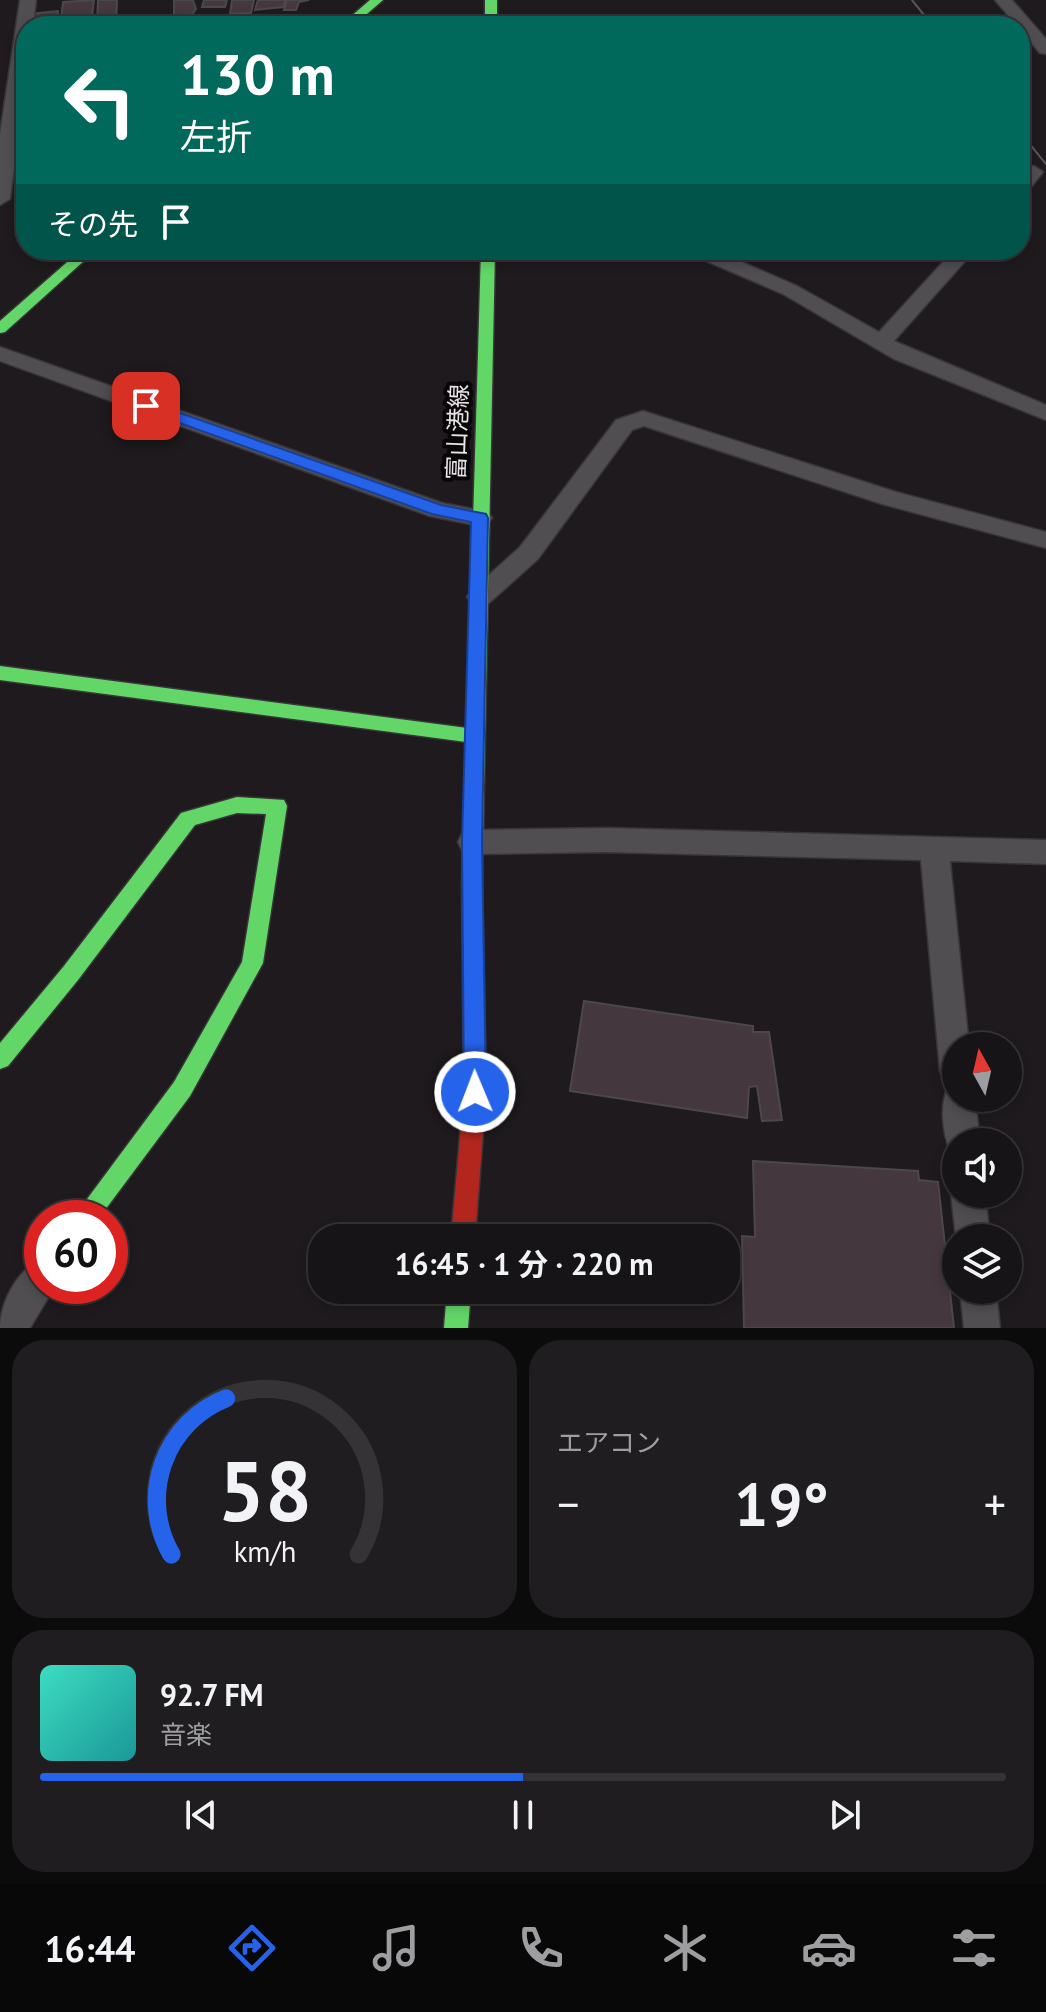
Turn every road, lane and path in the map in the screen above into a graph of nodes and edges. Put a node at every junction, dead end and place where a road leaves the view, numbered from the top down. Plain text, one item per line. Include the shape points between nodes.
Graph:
1 (377, 0) edge
2 (1003, 0) edge
3 (358, 16) edge
4 (1017, 16) edge
5 (1030, 31) edge
6 (1046, 49) edge
7 (16, 79) edge
8 (1034, 172) dead end
9 (1030, 177) edge
10 (0, 199) edge
11 (78, 260) edge
12 (488, 260) edge
13 (720, 260) edge
14 (956, 260) edge
15 (0, 329) edge
16 (881, 342) junction
17 (0, 354) edge
18 (1044, 405) edge
19 (480, 518) junction
20 (1046, 540) edge
21 (480, 597) junction
22 (0, 673) edge
23 (474, 736) junction
24 (472, 842) junction
25 (934, 849) junction
26 (1046, 852) edge
27 (952, 1032) edge
28 (0, 1059) edge
29 (99, 1200) edge
30 (464, 1224) edge
31 (24, 1304) edge
32 (458, 1304) edge
33 (979, 1304) edge
34 (9, 1328) edge
35 (456, 1328) edge
36 (982, 1328) edge

1 - 3 street
2 - 4 street
5 - 6 street
7 - 10 street
8 - 9 street
11 - 15 street
12 - 19 street, 富山港線
13 - 16 street via 790,290
14 - 16 street
16 - 18 street
17 - 19 street via 438,510
19 - 21 street, 富山港線
20 - 21 street via 890,498 643,418 624,425 529,553
21 - 23 street, 富山港線
22 - 23 street
23 - 24 street, 富山港線
24 - 25 street via 606,840
24 - 30 street, 富山港線 via 475,1092
25 - 26 street
25 - 27 street
28 - 29 street via 188,819 237,805 277,806 252,963 182,1089
31 - 34 street
32 - 35 street
33 - 36 street

